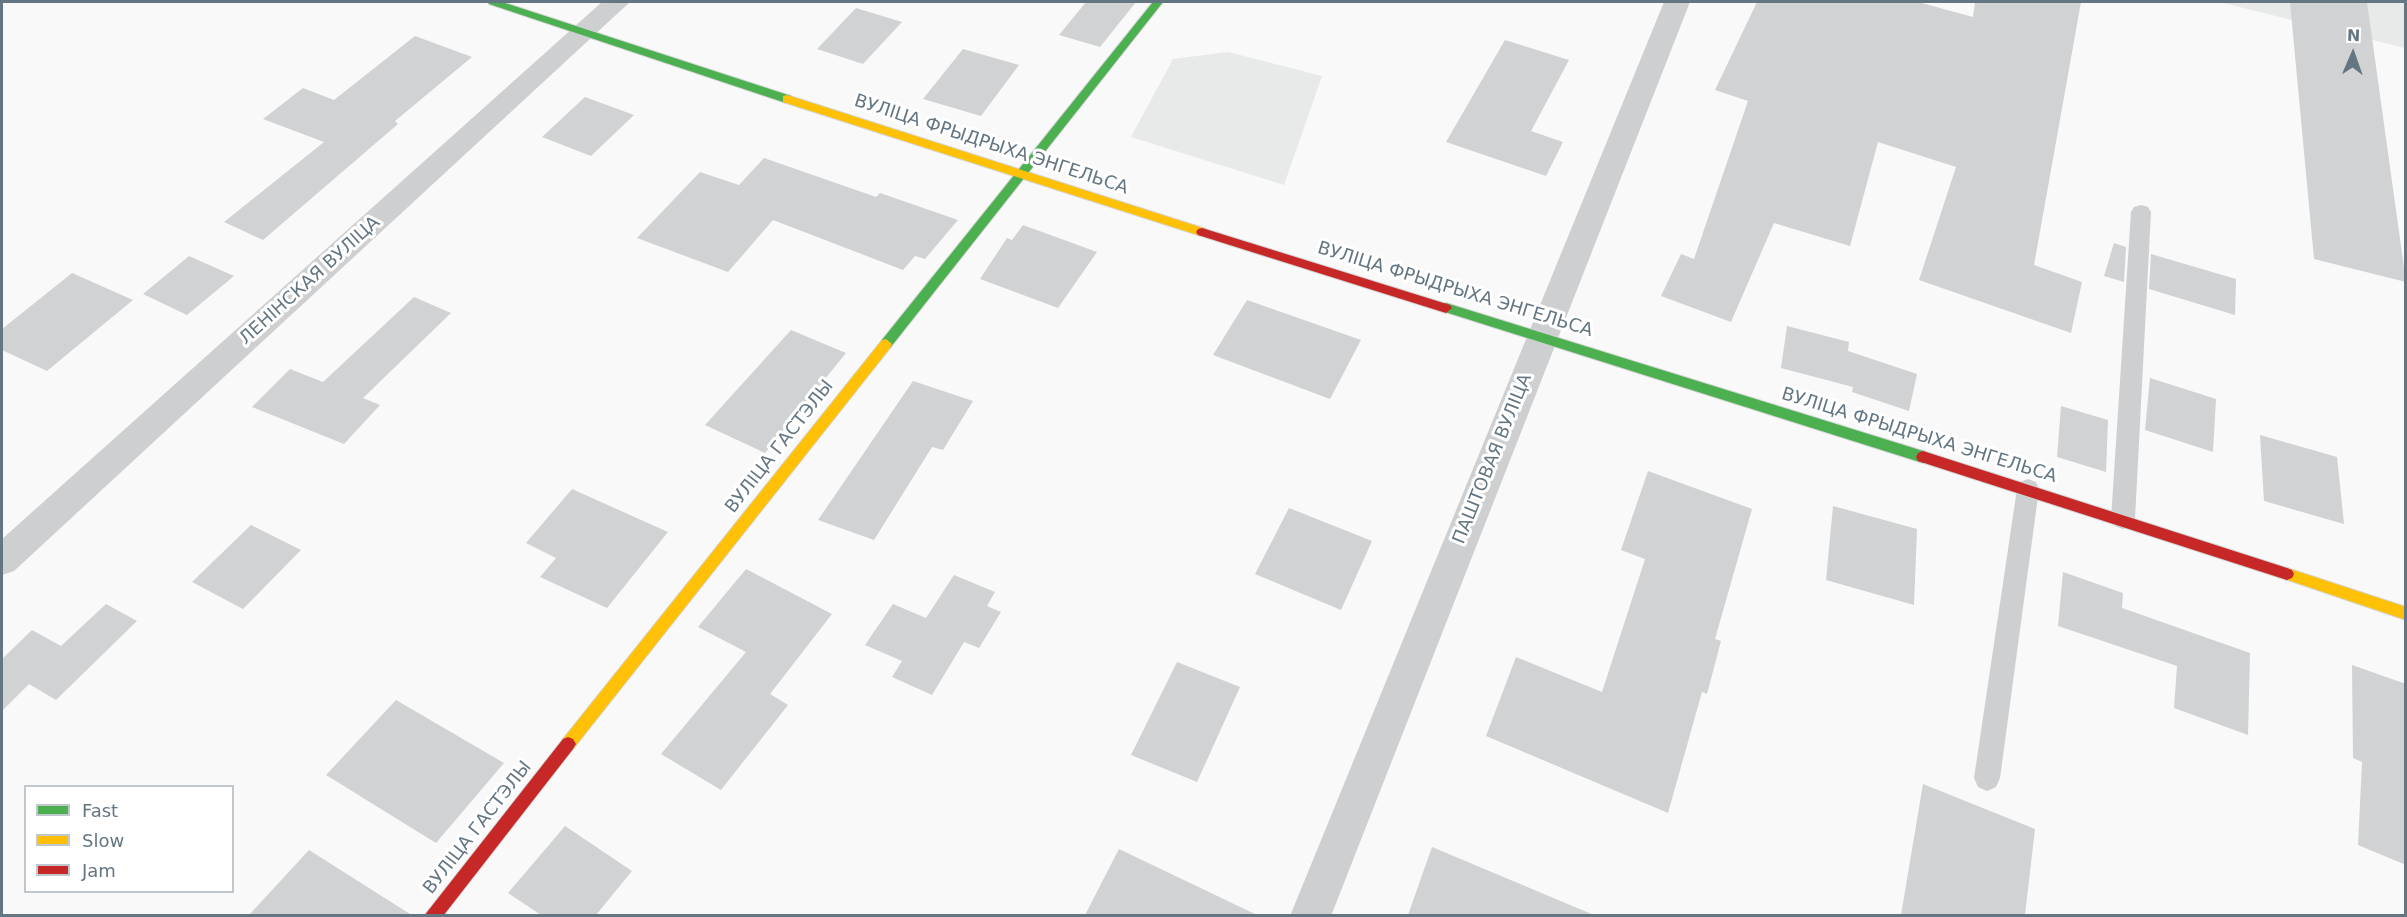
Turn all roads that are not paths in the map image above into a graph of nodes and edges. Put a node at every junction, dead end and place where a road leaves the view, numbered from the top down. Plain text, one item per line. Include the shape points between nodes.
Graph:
1 (493, 2) edge
2 (617, 2) edge
3 (1158, 2) edge
4 (1677, 2) edge
5 (585, 31) junction
6 (1020, 175) junction
7 (2141, 212) dead end
8 (1542, 336) junction
9 (2028, 489) junction
10 (2123, 519) junction
11 (2, 560) edge
12 (2406, 614) edge
13 (1987, 778) dead end
14 (432, 915) edge
15 (1310, 915) edge

1 - 5 street, ВУЛІЦА ФРЫДРЫХА ЭНГЕЛЬСА
2 - 5 street, ЛЕНІНСКАЯ ВУЛІЦА
3 - 6 street, ВУЛІЦА ГАСТЭЛЫ
4 - 8 street, ПАШТОВАЯ ВУЛІЦА
5 - 6 street, ВУЛІЦА ФРЫДРЫХА ЭНГЕЛЬСА
5 - 11 street, ЛЕНІНСКАЯ ВУЛІЦА
6 - 8 street, ВУЛІЦА ФРЫДРЫХА ЭНГЕЛЬСА
6 - 14 street, ВУЛІЦА ГАСТЭЛЫ
7 - 10 lane
8 - 9 street, ВУЛІЦА ФРЫДРЫХА ЭНГЕЛЬСА
8 - 15 street, ПАШТОВАЯ ВУЛІЦА
9 - 10 street, ВУЛІЦА ФРЫДРЫХА ЭНГЕЛЬСА
9 - 13 lane
10 - 12 street, ВУЛІЦА ФРЫДРЫХА ЭНГЕЛЬСА

